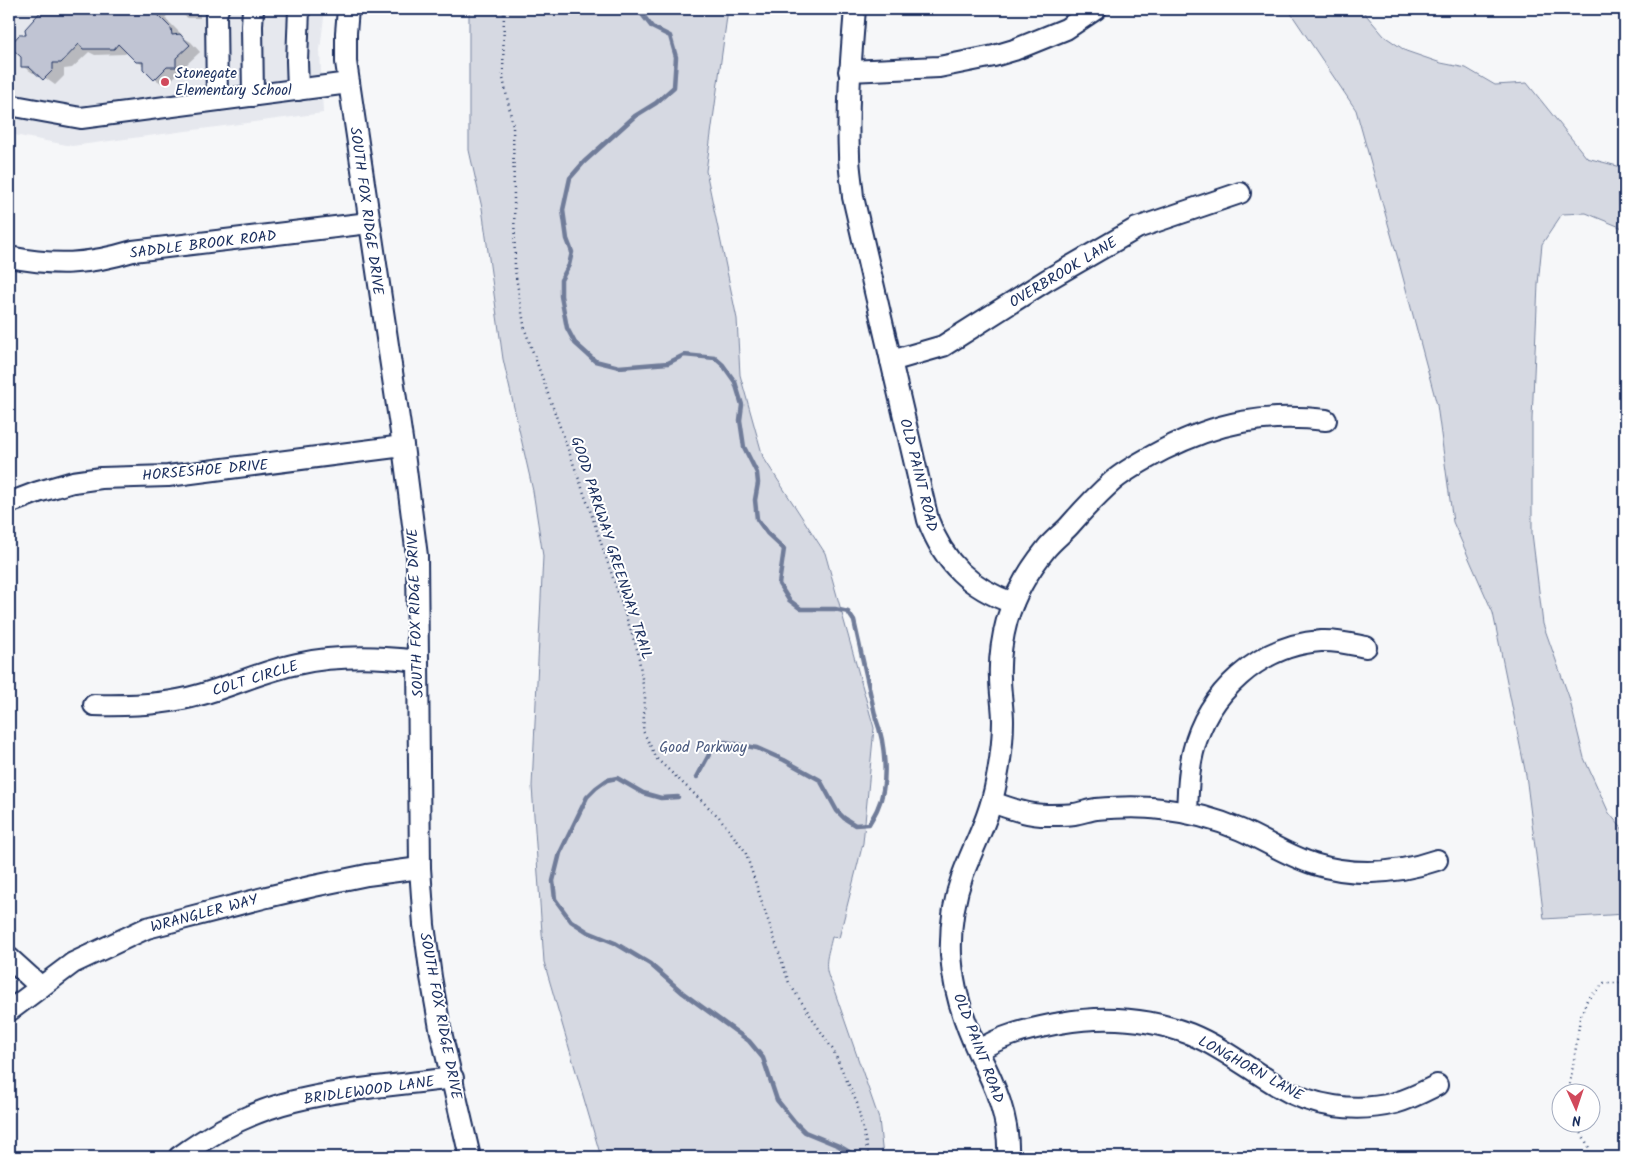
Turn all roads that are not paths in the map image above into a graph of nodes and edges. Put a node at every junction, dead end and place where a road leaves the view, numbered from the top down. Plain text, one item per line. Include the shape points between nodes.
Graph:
1 (218, 9) edge
2 (253, 9) edge
3 (299, 9) edge
4 (348, 9) edge
5 (855, 9) edge
6 (1096, 9) edge
7 (849, 71) junction
8 (349, 83) junction
9 (298, 90) junction
10 (253, 96) junction
11 (218, 100) junction
12 (9, 105) edge
13 (1240, 193) dead end
14 (369, 223) junction
15 (9, 257) edge
16 (890, 361) junction
17 (1326, 420) dead end
18 (403, 446) junction
19 (9, 503) edge
20 (1013, 603) junction
21 (1366, 647) dead end
22 (418, 661) junction
23 (94, 705) dead end
24 (992, 802) junction
25 (1187, 813) junction
26 (1437, 860) dead end
27 (420, 868) junction
28 (9, 958) edge
29 (41, 987) junction
30 (9, 1011) edge
31 (978, 1051) junction
32 (453, 1078) junction
33 (1437, 1085) dead end
34 (179, 1157) edge
35 (470, 1157) edge
36 (1008, 1157) edge

1 - 11 street
2 - 10 street
3 - 9 street
4 - 8 street, SOUTH FOX RIDGE DRIVE via 346,62
5 - 7 street, OLD PAINT ROAD
6 - 7 street via 1066,29 994,56 939,67
7 - 16 street, OLD PAINT ROAD via 848,156 853,197
8 - 9 street
8 - 14 street, SOUTH FOX RIDGE DRIVE
9 - 10 street
10 - 11 street
11 - 12 street via 81,118
13 - 16 street, OVERBROOK LANE via 1137,228 943,346
14 - 15 street, SADDLE BROOK ROAD via 133,251 76,263
14 - 18 street, SOUTH FOX RIDGE DRIVE
16 - 20 street, OLD PAINT ROAD via 935,538 960,573 978,587
17 - 20 street via 1276,417 1246,420 1182,440 1141,462 1095,498 1048,547 1031,568
18 - 19 street, HORSESHOE DRIVE via 168,476 73,482
18 - 22 street, SOUTH FOX RIDGE DRIVE via 416,556
20 - 24 street, OLD PAINT ROAD via 1001,652 1002,747
21 - 25 street via 1322,641 1300,644 1262,659 1230,685 1202,726 1193,750 1188,774
22 - 23 street, COLT CIRCLE via 329,658 264,672 197,696 126,706
22 - 27 street, SOUTH FOX RIDGE DRIVE
24 - 25 street via 1026,813 1049,815 1127,808 1159,808
24 - 31 street, OLD PAINT ROAD via 963,874 951,930 954,984
25 - 26 street via 1217,820 1312,864 1336,870 1392,872
27 - 29 street, WRANGLER WAY via 314,886 147,928 73,963
27 - 32 street, SOUTH FOX RIDGE DRIVE via 431,977
28 - 29 street
29 - 30 street, WRANGLER WAY
31 - 33 street, LONGHORN LANE via 1023,1030 1076,1020 1132,1020 1160,1024 1190,1034 1280,1087 1302,1098 1325,1104 1371,1107 1395,1103
31 - 36 street, OLD PAINT ROAD via 999,1097 1006,1124
32 - 34 street, BRIDLEWOOD LANE via 334,1092 293,1101 225,1128
32 - 35 street, SOUTH FOX RIDGE DRIVE

